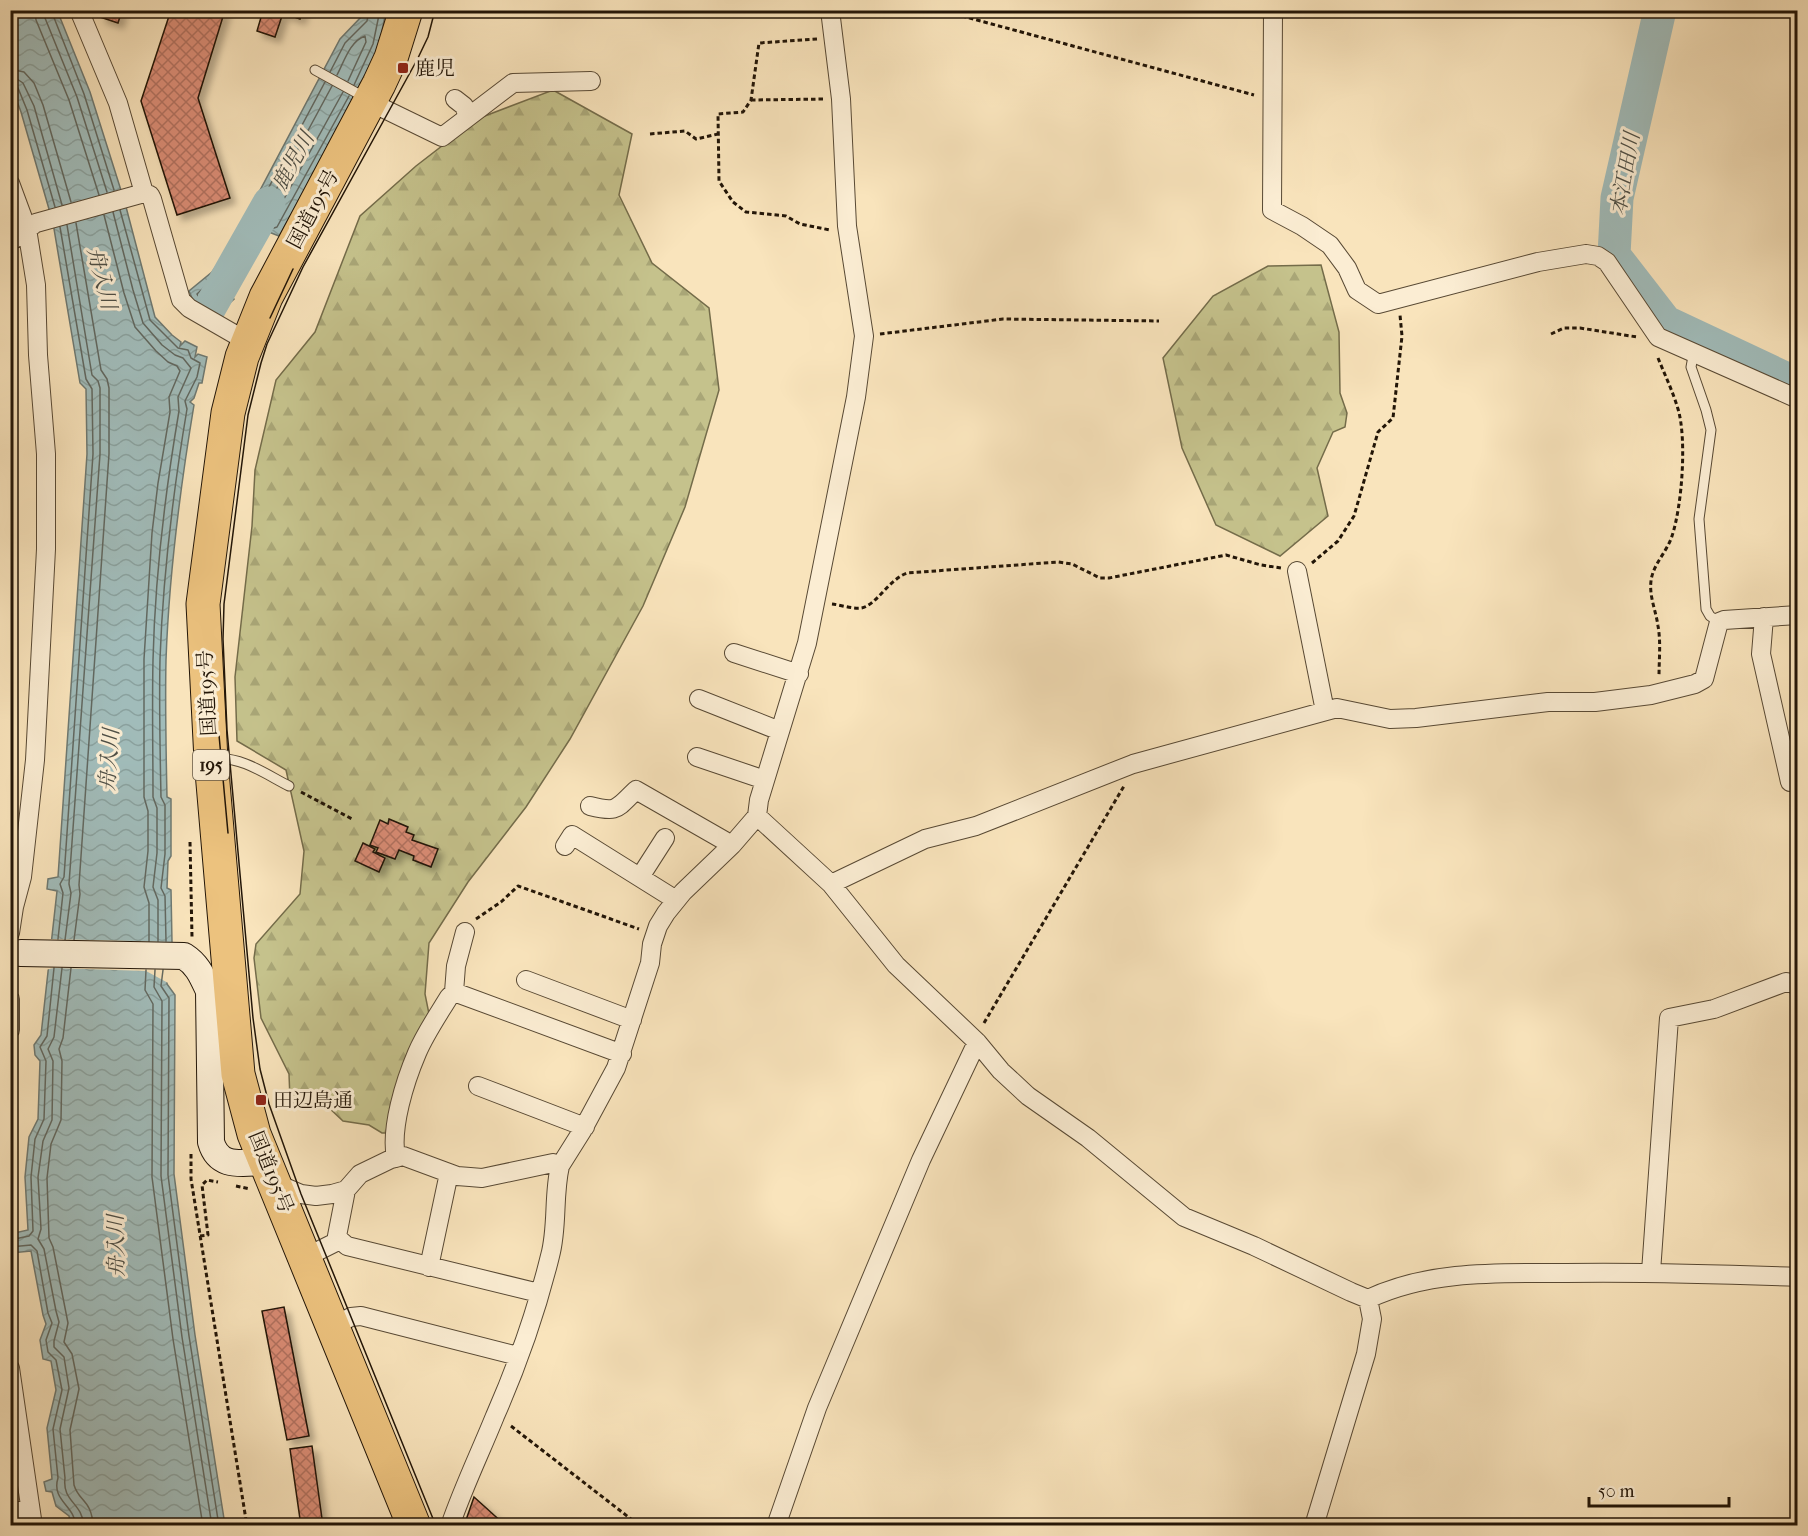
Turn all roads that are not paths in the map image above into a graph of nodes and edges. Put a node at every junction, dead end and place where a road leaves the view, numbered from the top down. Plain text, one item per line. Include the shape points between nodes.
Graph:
1 (79, 10) edge
2 (406, 10) edge
3 (830, 10) edge
4 (1273, 10) edge
5 (315, 70) dead end
6 (591, 81) dead end
7 (363, 96) junction
8 (456, 99) dead end
9 (468, 117) junction
10 (10, 183) edge
11 (141, 194) junction
12 (32, 226) junction
13 (10, 242) edge
14 (248, 342) junction
15 (1694, 351) junction
16 (1797, 399) edge
17 (1297, 571) road end
18 (1797, 615) edge
19 (1764, 617) junction
20 (1719, 622) junction
21 (734, 653) dead end
22 (798, 674) junction
23 (699, 699) dead end
24 (1326, 711) junction
25 (780, 731) junction
26 (697, 757) dead end
27 (211, 760) junction
28 (765, 780) junction
29 (1790, 782) dead end
30 (289, 786) road end
31 (590, 806) dead end
32 (757, 816) junction
33 (665, 838) dead end
34 (732, 845) junction
35 (565, 846) dead end
36 (640, 877) junction
37 (831, 884) junction
38 (676, 900) junction
39 (465, 932) road end
40 (14, 949) edge
41 (526, 980) dead end
42 (1797, 985) edge
43 (454, 992) junction
44 (10, 999) edge
45 (632, 1020) junction
46 (10, 1030) edge
47 (977, 1042) junction
48 (622, 1054) junction
49 (478, 1086) dead end
50 (585, 1127) junction
51 (396, 1158) junction
52 (560, 1166) junction
53 (449, 1173) junction
54 (267, 1178) junction
55 (346, 1190) junction
56 (340, 1240) junction
57 (306, 1257) junction
58 (429, 1267) junction
59 (1651, 1272) junction
60 (1797, 1277) edge
61 (539, 1293) junction
62 (1368, 1299) junction
63 (333, 1326) junction
64 (518, 1356) junction
65 (10, 1368) edge
66 (10, 1514) edge
67 (30, 1520) edge
68 (414, 1526) edge
69 (450, 1526) edge
70 (776, 1526) edge
71 (1314, 1526) edge

1 - 11 street via 118,104
2 - 7 highway, 国道195号 / 195 via 391,58
3 - 22 street via 841,99 848,234 864,336 856,398
4 - 15 street via 1272,210 1330,245 1357,290 1378,304 1538,262 1587,254 1607,262 1658,337
5 - 7 lane
6 - 9 street via 513,83
7 - 9 street via 442,137
7 - 14 highway, 国道195号 / 195
8 - 9 street
10 - 12 street
11 - 12 street
11 - 14 street via 152,199 181,300
12 - 13 street
12 - 40 street via 46,454 46,549 34,760 22,877 14,907
14 - 27 highway, 国道195号 / 195 via 228,413 203,604
15 - 16 street
15 - 20 lane via 1691,367 1711,430 1699,519 1706,609
17 - 24 street
18 - 19 street
19 - 20 street
19 - 29 street via 1761,654
20 - 24 street via 1704,680 1660,693 1416,718 1390,719 1338,708
21 - 22 street
22 - 25 street
23 - 25 street
24 - 37 street via 1131,765 976,826 925,839
25 - 28 street
26 - 28 street
27 - 30 lane via 231,759
27 - 54 highway, 国道195号 / 195 via 238,1074
28 - 32 street
31 - 34 street via 616,809 636,790
32 - 34 street
32 - 37 street
33 - 36 street
34 - 38 street
35 - 36 street via 572,835
36 - 38 street
37 - 47 street via 896,965
38 - 45 street via 655,935
39 - 43 street
40 - 54 street via 184,956 200,969 209,991 214,1154
41 - 45 street
42 - 59 street via 1786,981 1714,1009 1669,1018
43 - 48 street
43 - 51 street via 417,1053 399,1109
44 - 46 street
45 - 48 street
47 - 62 street via 1028,1096 1088,1138 1184,1217
47 - 70 street via 921,1160 822,1398
48 - 50 street
49 - 50 street
50 - 52 street
51 - 53 street via 410,1157
51 - 55 street via 360,1174
52 - 53 street via 553,1162 482,1178
52 - 61 street via 551,1253
53 - 58 street
54 - 55 street via 301,1194 316,1196
54 - 57 highway, 国道195号 / 195
55 - 56 street via 337,1236
56 - 57 street
56 - 58 street via 347,1246
57 - 63 highway, 国道195号 / 195
58 - 61 street
59 - 60 street
59 - 62 street via 1480,1273 1409,1283
61 - 64 street
62 - 71 street via 1372,1319 1366,1354
63 - 64 street via 361,1316
63 - 68 highway, 国道195号 / 195
64 - 69 street
65 - 67 street
66 - 67 street

